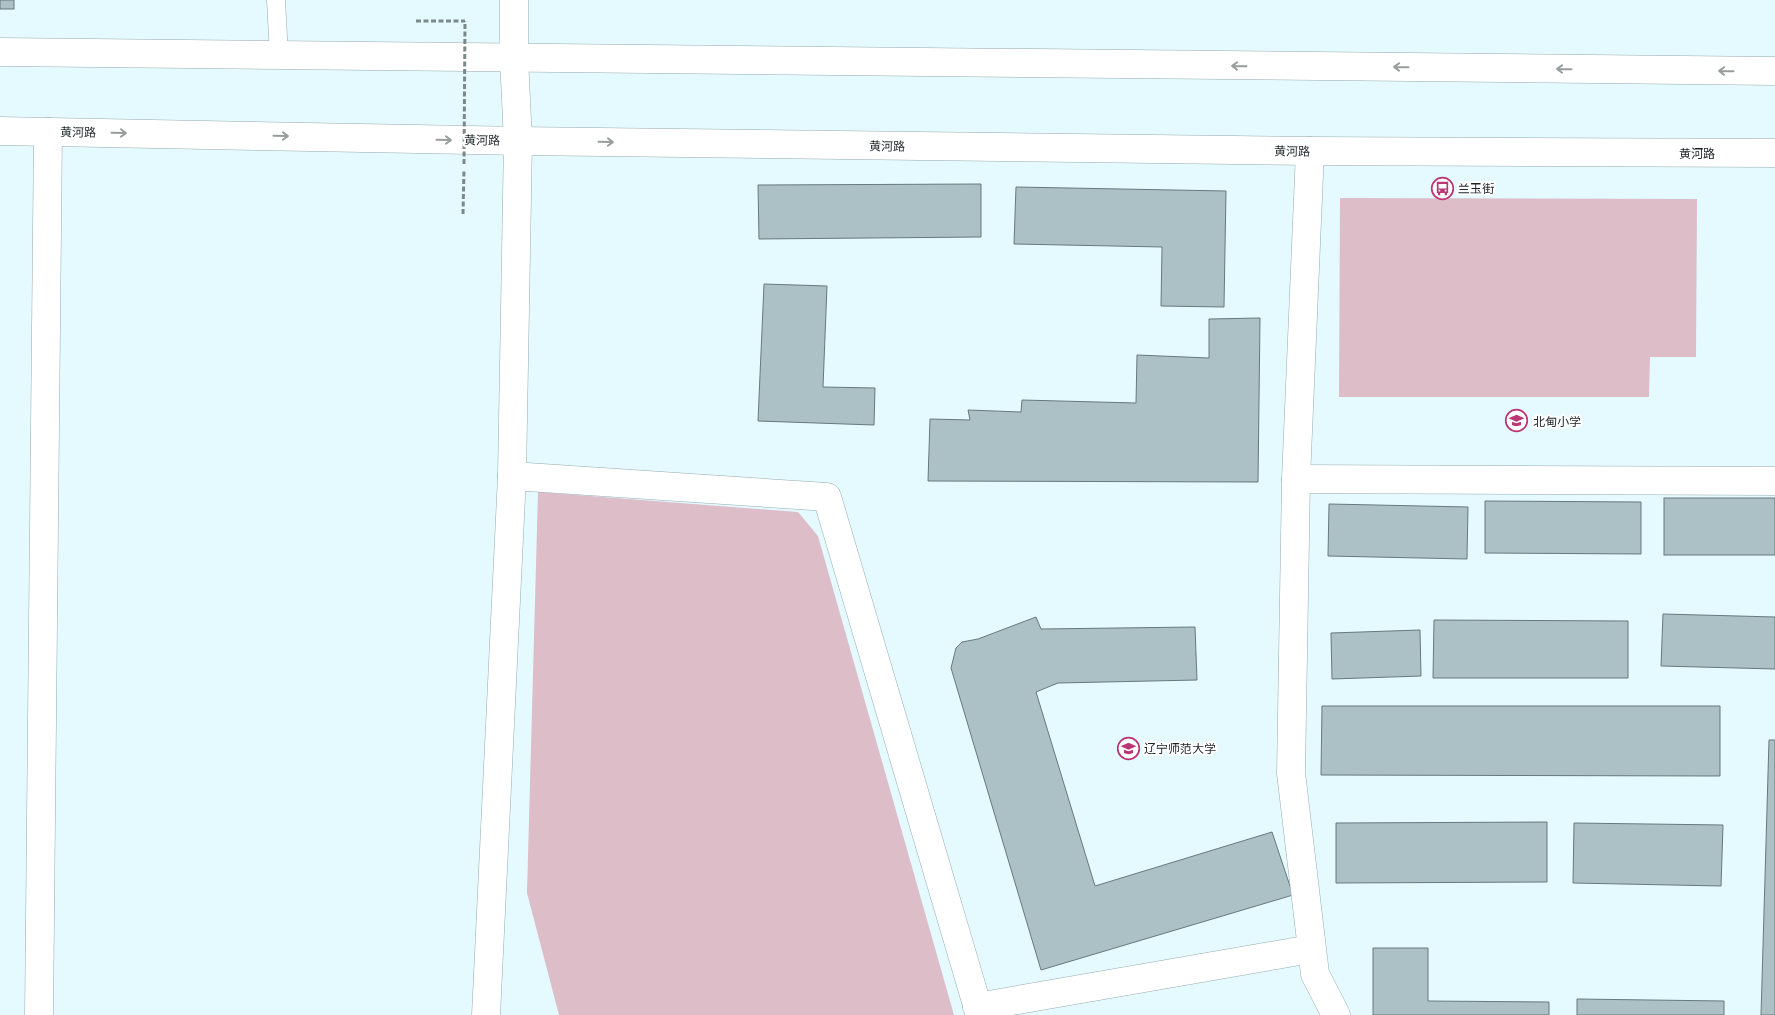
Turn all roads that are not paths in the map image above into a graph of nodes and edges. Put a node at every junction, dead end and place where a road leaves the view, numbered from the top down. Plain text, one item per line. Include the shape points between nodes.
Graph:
1 (276, 0) edge
2 (514, 0) edge
3 (0, 52) edge
4 (279, 55) junction
5 (514, 58) junction
6 (1775, 71) edge
7 (0, 131) edge
8 (48, 132) junction
9 (518, 141) junction
10 (1310, 152) junction
11 (1775, 153) edge
12 (512, 476) junction
13 (1296, 479) junction
14 (1775, 481) edge
15 (1311, 949) junction
16 (979, 1011) edge
17 (39, 1015) edge
18 (486, 1015) edge
19 (1336, 1015) edge

1 - 4 lane
2 - 5 street
3 - 4 street
4 - 5 street
6 -> 5 street
5 - 9 street
7 - 8 street, 黄河路
8 -> 9 street, 黄河路
8 - 17 street
9 -> 10 street, 黄河路
9 - 12 street
10 - 11 street, 黄河路
10 - 13 street
12 - 16 street via 827,497
12 - 18 street
13 - 14 street
13 - 15 street via 1290,773
15 - 16 street
15 - 19 street via 1315,974

